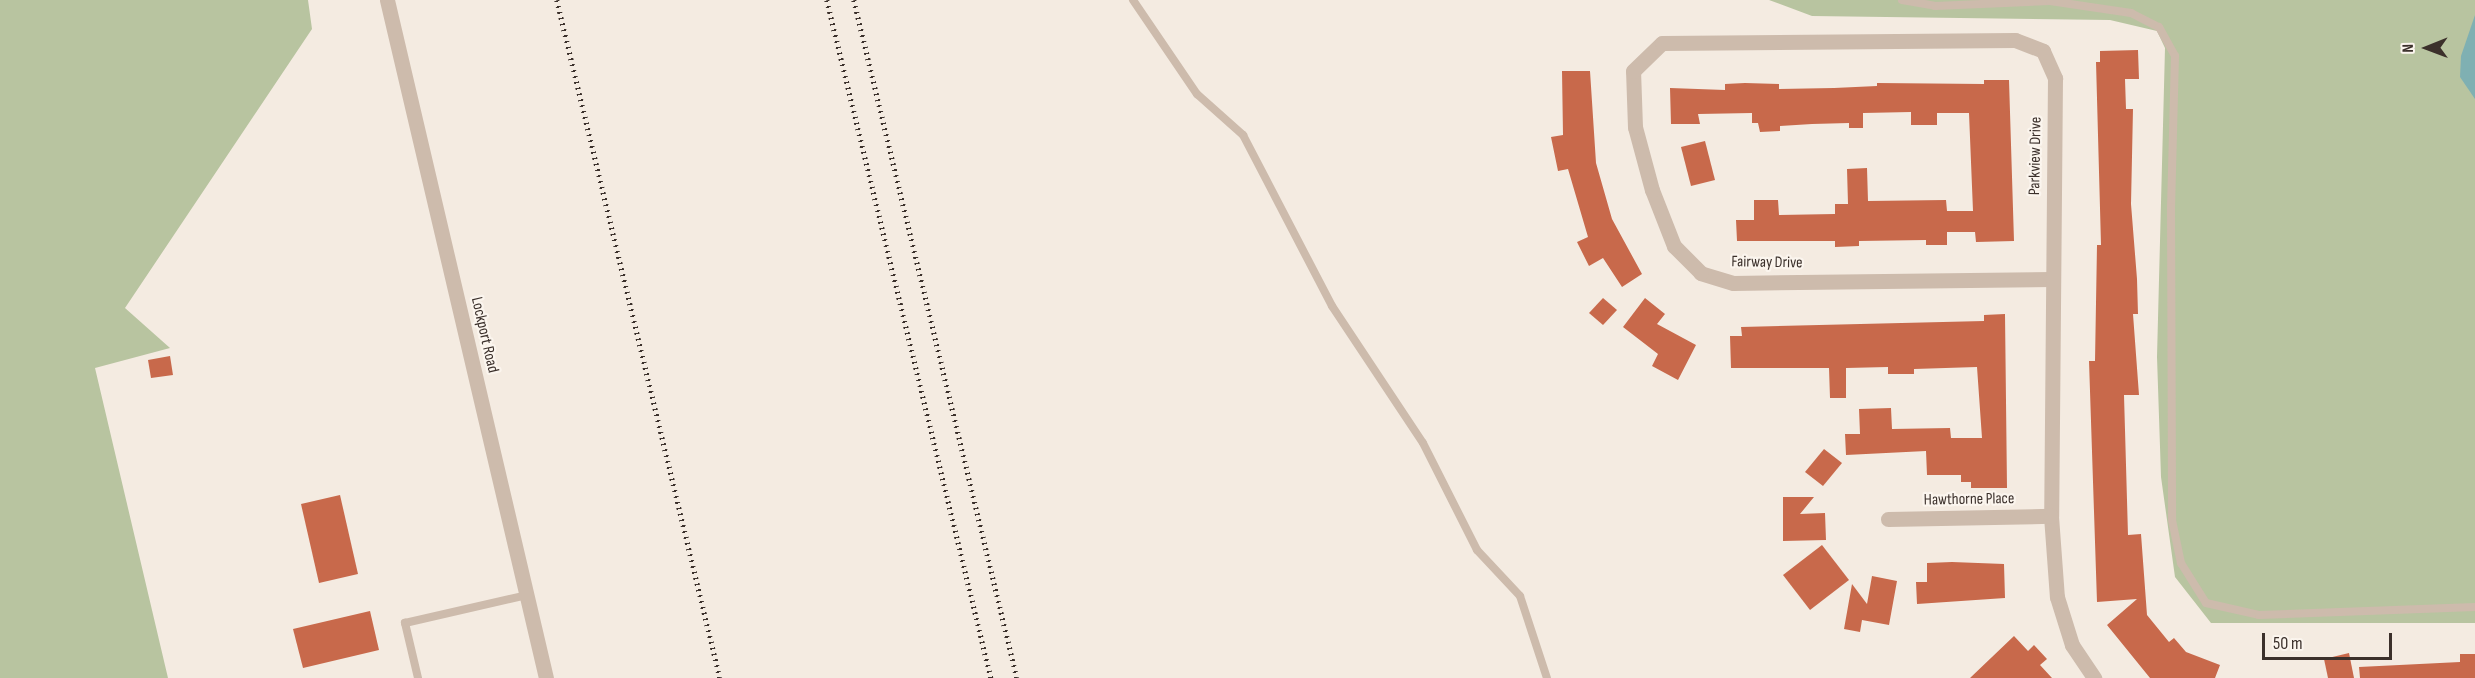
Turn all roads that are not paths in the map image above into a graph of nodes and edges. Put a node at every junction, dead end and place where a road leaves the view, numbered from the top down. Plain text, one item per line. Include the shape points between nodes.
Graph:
1 (387, 0) edge
2 (1133, 0) edge
3 (1902, 0) edge
4 (1633, 71) joint
5 (2052, 279) junction
6 (2051, 516) junction
7 (1888, 519) dead end
8 (527, 595) junction
9 (2475, 607) edge
10 (418, 678) edge
11 (546, 678) edge
12 (1547, 678) edge
13 (2094, 678) edge

1 - 8 street, Lockport Road
2 - 12 lane via 1197,94 1243,135 1332,306 1423,443 1477,550 1520,596
3 - 9 lane via 1935,6 2050,1 2131,13 2159,27 2175,56 2171,207 2172,520 2181,563 2206,603 2259,615
4 - 5 street, Fairway Drive via 1635,127 1652,190 1674,246 1701,273 1733,283
4 - 5 street, Parkview Drive via 1662,43 2015,40 2043,51 2055,78
5 - 6 street, Parkview Drive
6 - 7 street, Hawthorne Place
6 - 13 street, Parkview Drive via 2057,597 2072,645
8 - 10 lane via 405,623
8 - 11 street, Lockport Road

